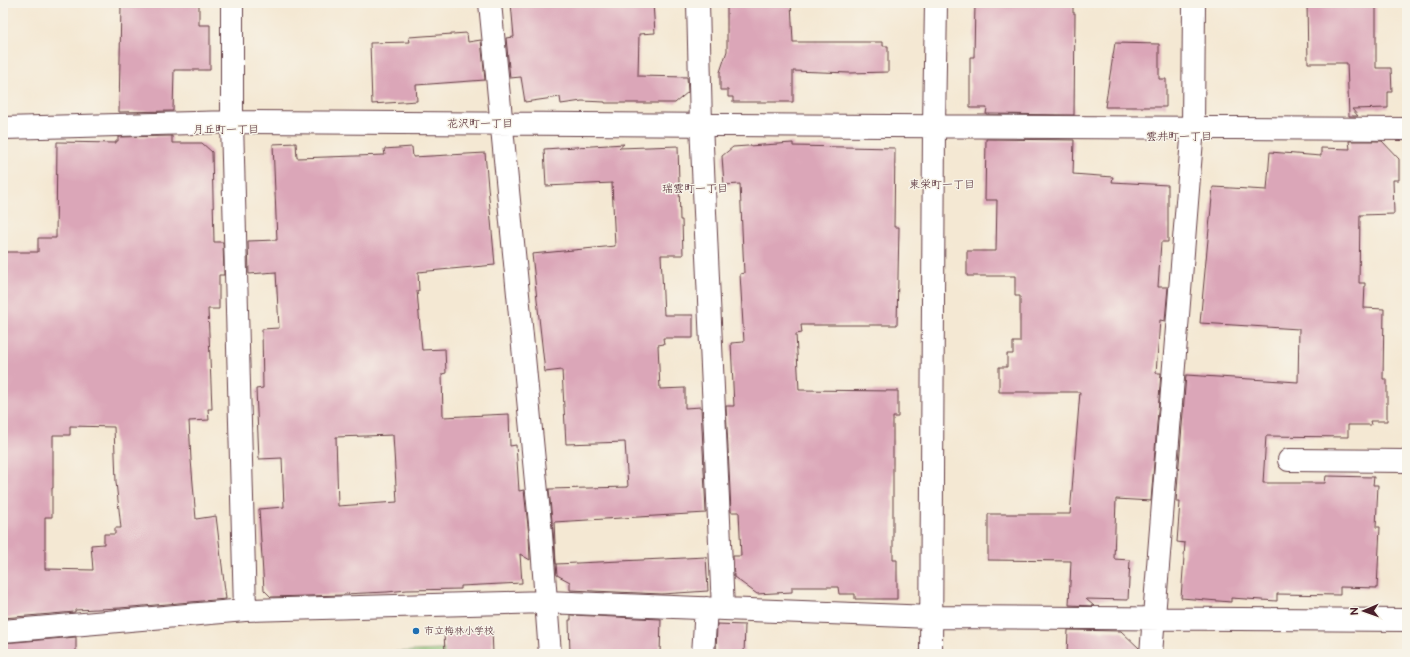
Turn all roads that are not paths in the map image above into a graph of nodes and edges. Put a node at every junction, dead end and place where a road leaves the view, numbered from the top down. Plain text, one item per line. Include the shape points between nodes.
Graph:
1 (232, 3) edge
2 (490, 3) edge
3 (698, 3) edge
4 (936, 3) edge
5 (1194, 3) edge
6 (232, 122) junction
7 (501, 123) junction
8 (701, 124) junction
9 (934, 125) junction
10 (1193, 127) junction
11 (3, 128) edge
12 (1407, 129) edge
13 (1289, 460) dead end
14 (1407, 461) edge
15 (546, 602) junction
16 (715, 609) junction
17 (245, 610) junction
18 (931, 617) junction
19 (1154, 618) junction
20 (1407, 620) edge
21 (3, 631) edge
22 (550, 654) edge
23 (703, 654) edge
24 (931, 654) edge
25 (1151, 654) edge

1 - 6 street
2 - 7 street
3 - 8 street
4 - 9 street
5 - 10 street
6 - 7 street
6 - 11 street
6 - 17 street
7 - 8 street
7 - 15 street
8 - 9 street
8 - 16 street
9 - 10 street
9 - 18 street
10 - 12 street
10 - 19 street
13 - 14 street
15 - 16 street
15 - 17 street
15 - 22 street
16 - 18 street
16 - 23 street
17 - 21 street
18 - 19 street
18 - 24 street
19 - 20 street
19 - 25 street

